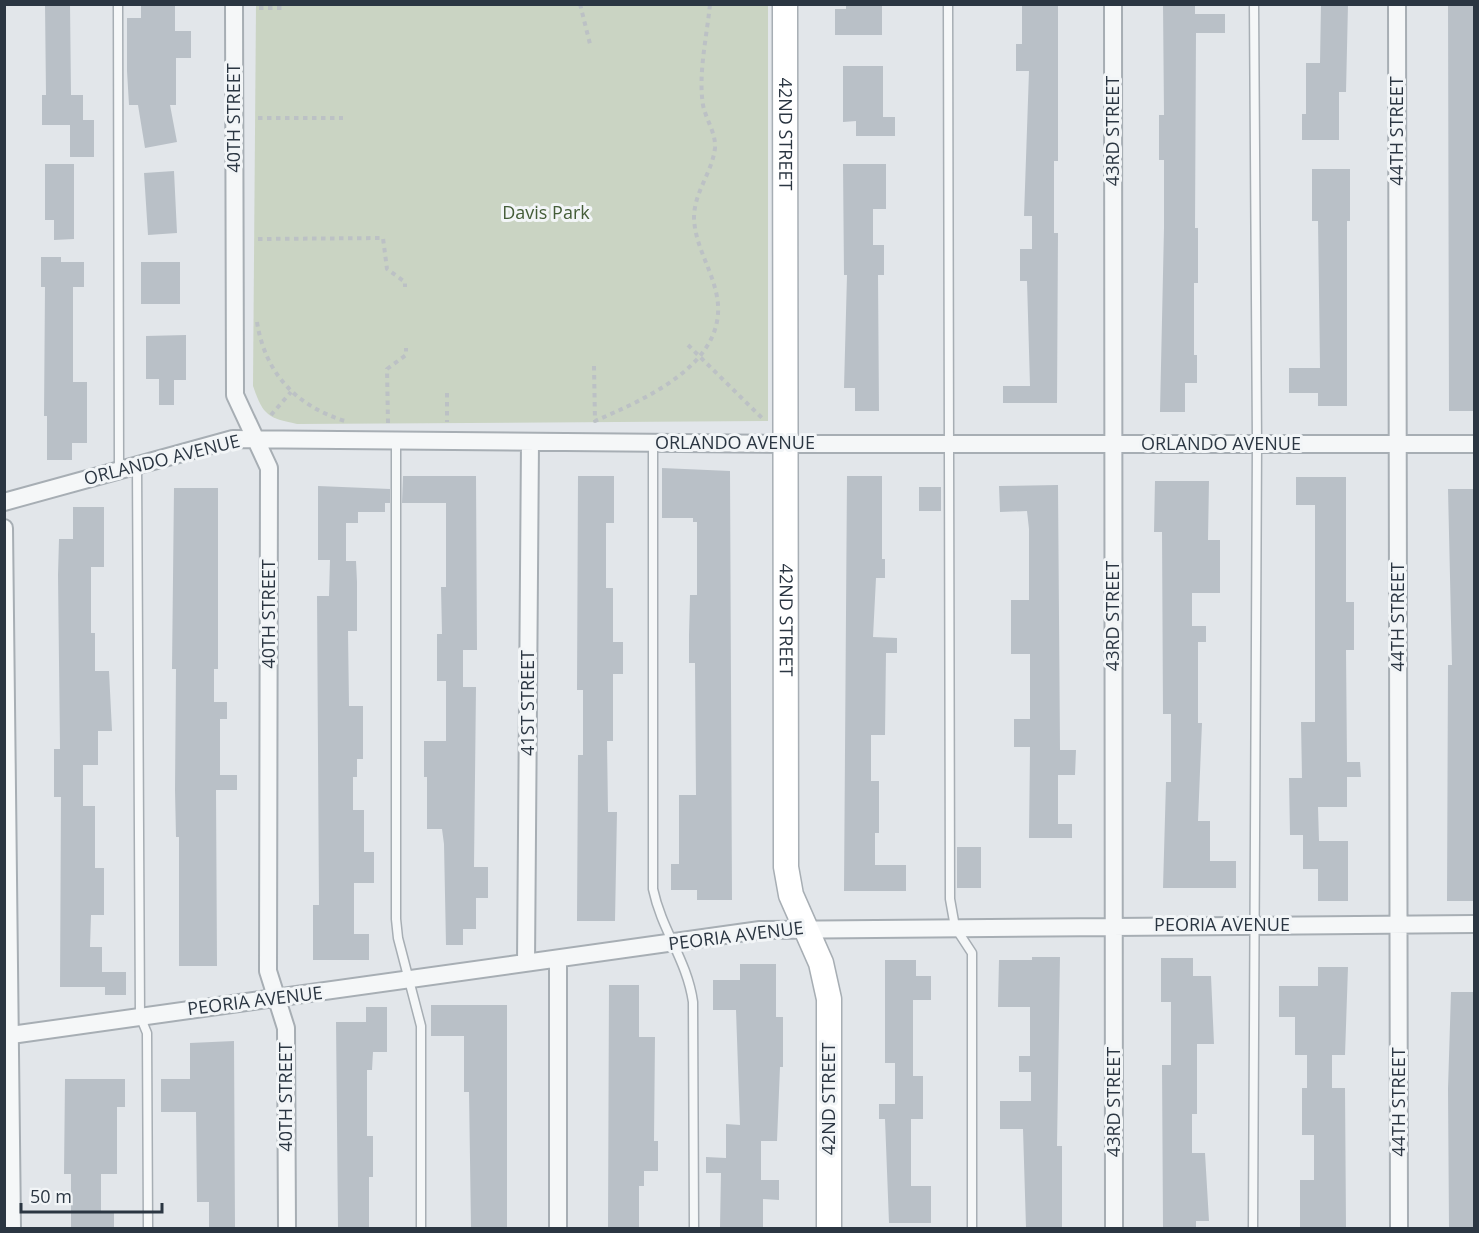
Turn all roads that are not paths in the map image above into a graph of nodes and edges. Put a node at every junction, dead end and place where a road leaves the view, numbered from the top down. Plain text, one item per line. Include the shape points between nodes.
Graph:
1 (118, 4) edge
2 (234, 4) edge
3 (785, 4) edge
4 (948, 4) edge
5 (1113, 4) edge
6 (1254, 4) edge
7 (1397, 4) edge
8 (257, 439) junction
9 (396, 441) junction
10 (530, 442) junction
11 (653, 443) junction
12 (786, 444) junction
13 (949, 444) junction
14 (1113, 444) junction
15 (1257, 444) junction
16 (1398, 444) junction
17 (1474, 444) edge
18 (136, 465) junction
19 (119, 469) junction
20 (4, 502) edge
21 (4, 528) edge
22 (1474, 924) edge
23 (1254, 925) junction
24 (1398, 925) junction
25 (1114, 926) junction
26 (956, 927) junction
27 (806, 928) junction
28 (673, 944) junction
29 (558, 959) junction
30 (526, 963) junction
31 (411, 981) junction
32 (276, 999) junction
33 (140, 1016) junction
34 (7, 1036) edge
35 (12, 1228) edge
36 (148, 1228) edge
37 (286, 1228) edge
38 (421, 1228) edge
39 (558, 1228) edge
40 (693, 1228) edge
41 (829, 1228) edge
42 (972, 1228) edge
43 (1114, 1228) edge
44 (1253, 1228) edge
45 (1399, 1228) edge

1 - 19 lane
2 - 8 street, 40TH STREET via 235,395
3 - 12 street, 42ND STREET
4 - 13 lane
5 - 14 street, 43RD STREET
6 - 15 lane
7 - 16 street, 44TH STREET
8 - 9 street, ORLANDO AVENUE
8 - 18 street, ORLANDO AVENUE via 233,439
8 - 32 street, 40TH STREET via 269,468 268,971
9 - 10 street, ORLANDO AVENUE
9 - 31 lane via 396,919
10 - 11 street, ORLANDO AVENUE
10 - 30 street, 41ST STREET
11 - 12 street, ORLANDO AVENUE
11 - 28 lane via 653,889
12 - 13 street, ORLANDO AVENUE
12 - 27 street, 42ND STREET via 786,867 791,895
13 - 14 street, ORLANDO AVENUE
13 - 26 lane via 950,899
14 - 15 street, ORLANDO AVENUE
14 - 25 street, 43RD STREET
15 - 16 street, ORLANDO AVENUE
15 - 23 lane
16 - 17 street, ORLANDO AVENUE
16 - 24 street, 44TH STREET
18 - 19 street, ORLANDO AVENUE
18 - 33 lane
19 - 20 street, ORLANDO AVENUE
21 - 34 street
22 - 24 street, PEORIA AVENUE
23 - 24 street, PEORIA AVENUE
23 - 25 street, PEORIA AVENUE
23 - 44 lane
24 - 45 street, 44TH STREET
25 - 26 street, PEORIA AVENUE
25 - 43 street, 43RD STREET
26 - 27 street, PEORIA AVENUE
26 - 42 lane via 972,953
27 - 28 street, PEORIA AVENUE via 760,930
27 - 41 street, 42ND STREET via 821,963 829,999
28 - 29 street, PEORIA AVENUE
28 - 40 lane via 689,978 693,1002
29 - 30 street, PEORIA AVENUE
29 - 39 street
30 - 31 street, PEORIA AVENUE
31 - 32 street, PEORIA AVENUE
31 - 38 lane via 421,1026
32 - 33 street, PEORIA AVENUE
32 - 37 street, 40TH STREET via 286,1028
33 - 34 street, PEORIA AVENUE
33 - 36 lane via 147,1033
34 - 35 street

